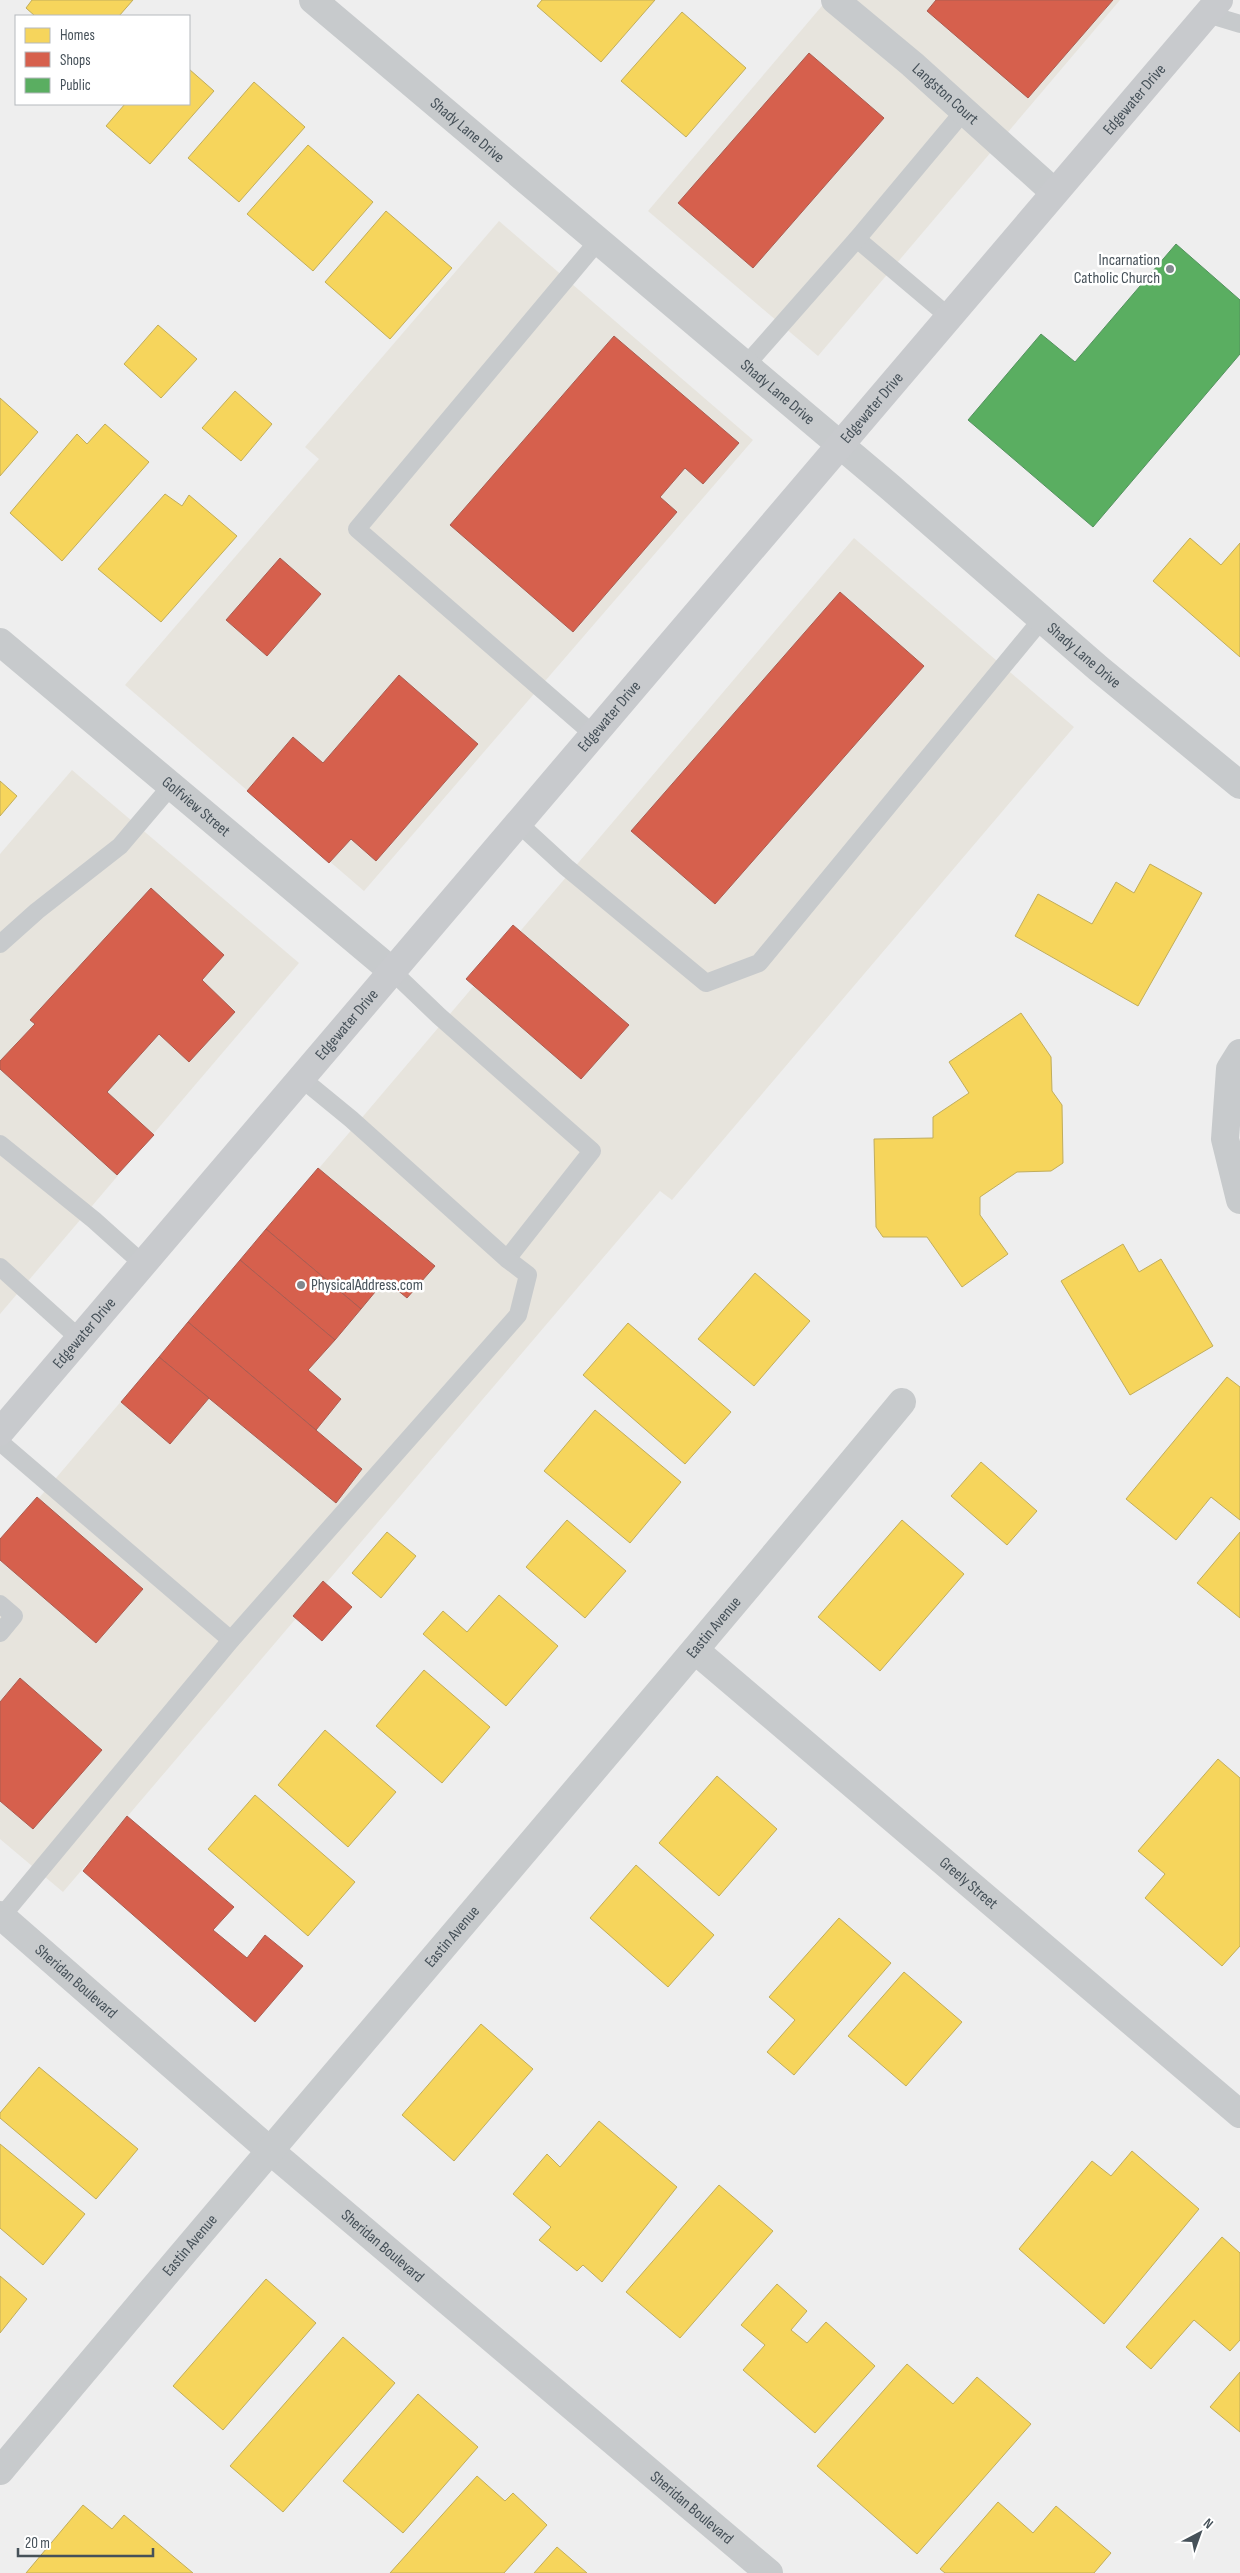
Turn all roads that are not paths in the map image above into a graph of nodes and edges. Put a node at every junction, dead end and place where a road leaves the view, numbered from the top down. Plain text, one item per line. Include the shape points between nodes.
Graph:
1 (313, 0) edge
2 (835, 0) edge
3 (1213, 7) edge
4 (1240, 24) edge
5 (964, 111) junction
6 (1054, 192) junction
7 (857, 239) junction
8 (598, 241) junction
9 (948, 316) junction
10 (746, 365) junction
11 (839, 444) junction
12 (1042, 619) junction
13 (0, 642) edge
14 (593, 734) junction
15 (1240, 785) edge
16 (171, 786) junction
17 (518, 823) junction
18 (0, 944) edge
19 (392, 971) junction
20 (1240, 1053) edge
21 (301, 1078) junction
22 (0, 1144) edge
23 (1240, 1200) edge
24 (507, 1260) junction
25 (143, 1264) junction
26 (0, 1266) edge
27 (80, 1339) junction
28 (902, 1402) dead end
29 (0, 1432) edge
30 (0, 1442) edge
31 (0, 1604) edge
32 (0, 1633) edge
33 (231, 1640) junction
34 (696, 1651) junction
35 (1, 1916) edge
36 (1240, 2114) edge
37 (268, 2149) junction
38 (0, 2470) edge
39 (769, 2573) edge

1 - 8 street, Shady Lane Drive
2 - 5 street, Langston Court
3 - 4 lane
3 - 6 street, Edgewater Drive
5 - 6 street, Langston Court
5 - 7 lane
6 - 9 street, Edgewater Drive
7 - 9 lane
7 - 10 lane
8 - 10 street, Shady Lane Drive
8 - 14 lane via 357,529
9 - 11 street, Edgewater Drive
10 - 11 street, Shady Lane Drive
11 - 12 street, Shady Lane Drive
11 - 14 street, Edgewater Drive
12 - 15 street, Shady Lane Drive
12 - 17 lane via 759,963 706,983
13 - 16 street, Golfview Street
14 - 17 street, Edgewater Drive
16 - 18 lane via 120,846
16 - 19 street, Golfview Street
17 - 19 street, Edgewater Drive
19 - 21 street, Edgewater Drive
19 - 24 lane via 592,1151
20 - 23 street via 1230,1069 1224,1139
21 - 24 lane
21 - 25 street, Edgewater Drive
22 - 25 lane
24 - 33 lane via 528,1275 518,1314
25 - 27 street, Edgewater Drive
26 - 27 lane
27 - 29 street, Edgewater Drive
28 - 34 street, Eastin Avenue
30 - 33 lane
31 - 32 lane via 14,1616
33 - 35 lane
34 - 36 street, Greely Street
34 - 37 street, Eastin Avenue
35 - 37 street, Sheridan Boulevard
37 - 38 street, Eastin Avenue
37 - 39 street, Sheridan Boulevard

